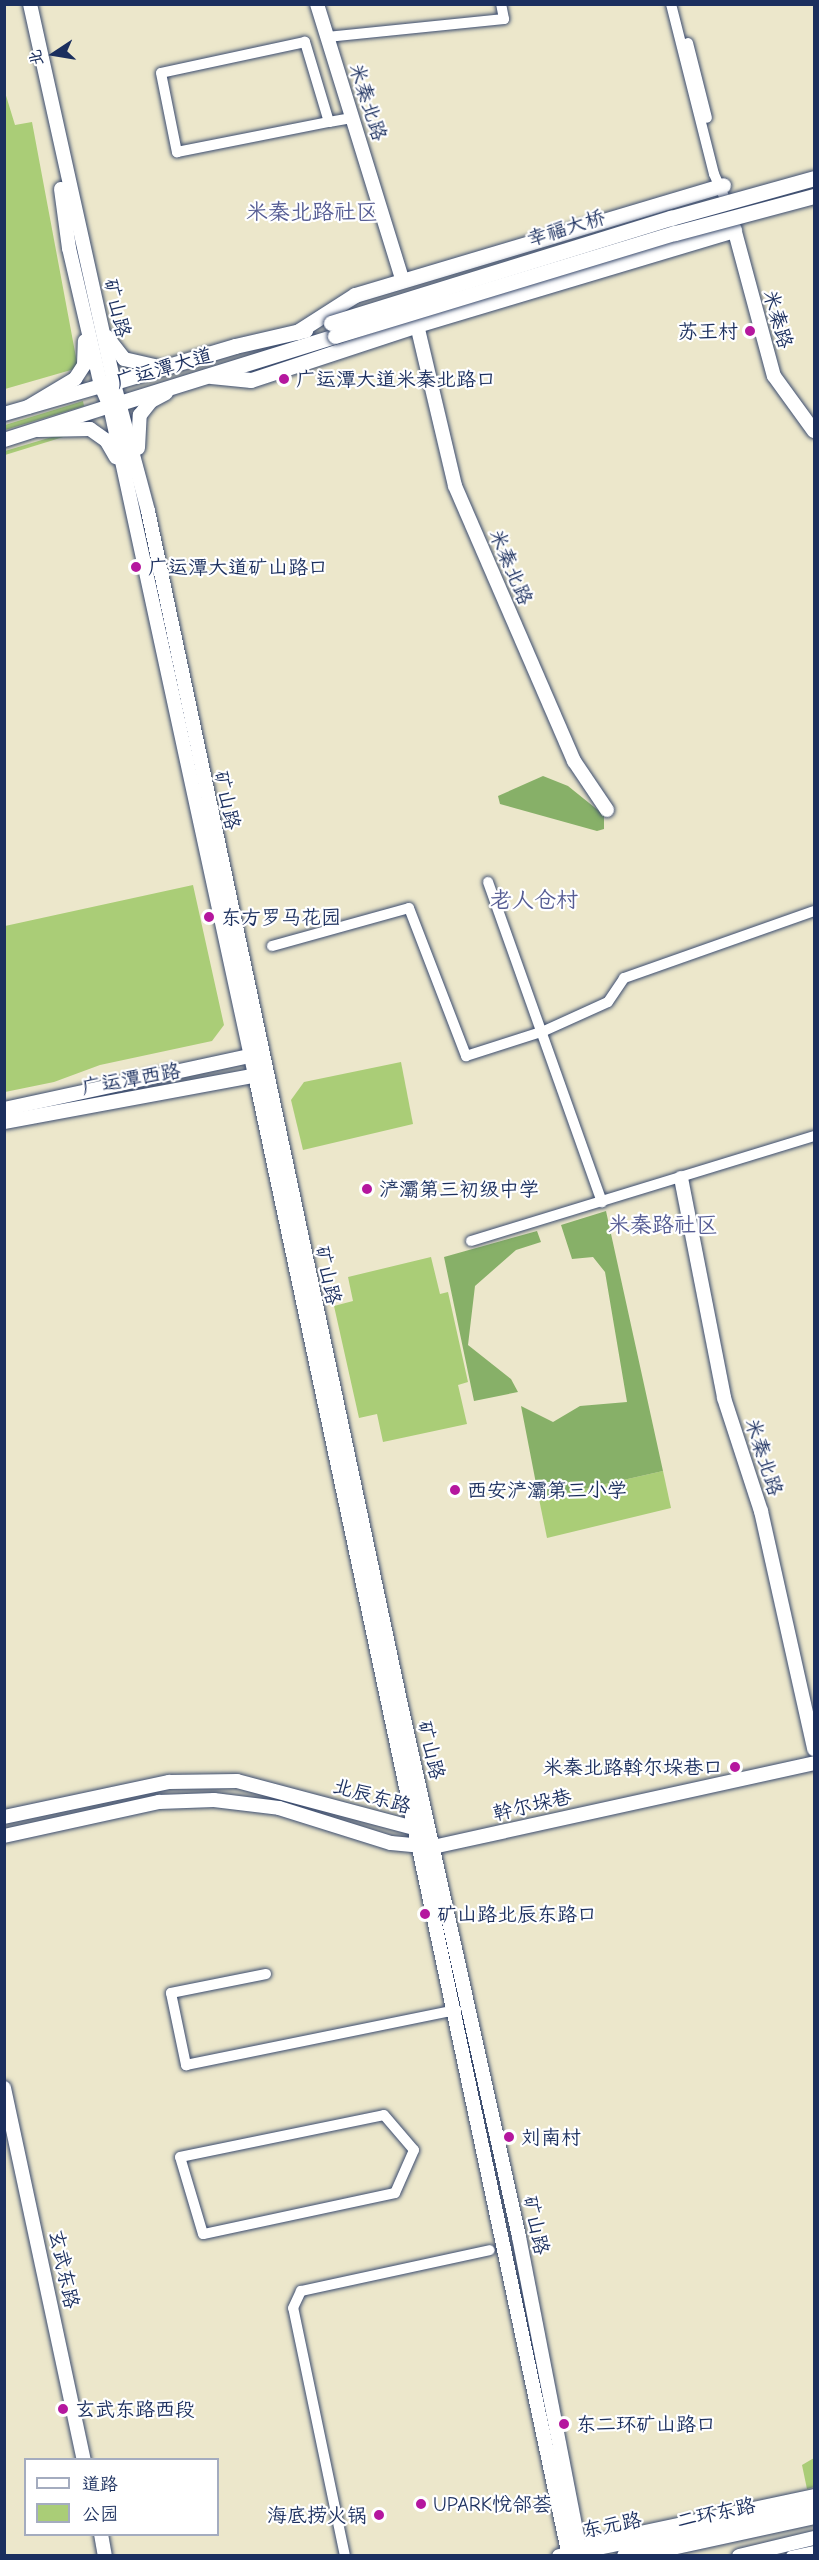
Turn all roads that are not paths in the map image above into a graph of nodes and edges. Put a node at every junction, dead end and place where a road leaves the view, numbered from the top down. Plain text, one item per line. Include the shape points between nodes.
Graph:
1 (22, 4) edge
2 (30, 4) edge
3 (317, 4) edge
4 (501, 4) edge
5 (671, 4) edge
6 (678, 4) edge
7 (327, 37) junction
8 (352, 117) junction
9 (329, 122) junction
10 (814, 178) edge
11 (721, 186) junction
12 (814, 196) edge
13 (728, 206) joint
14 (734, 230) junction
15 (403, 281) junction
16 (83, 312) junction
17 (99, 321) junction
18 (417, 325) junction
19 (333, 330) junction
20 (297, 332) junction
21 (173, 366) junction
22 (211, 376) junction
23 (189, 382) junction
24 (107, 385) junction
25 (115, 403) junction
26 (28, 407) junction
27 (4, 414) edge
28 (38, 430) junction
29 (814, 431) edge
30 (6, 440) edge
31 (124, 480) junction
32 (141, 483) junction
33 (607, 810) dead end
34 (488, 882) dead end
35 (814, 911) edge
36 (272, 946) dead end
37 (544, 1031) junction
38 (256, 1055) junction
39 (260, 1074) junction
40 (4, 1109) edge
41 (4, 1122) edge
42 (814, 1136) edge
43 (681, 1178) junction
44 (602, 1202) junction
45 (471, 1241) dead end
46 (814, 1749) edge
47 (814, 1762) edge
48 (4, 1817) edge
49 (417, 1829) junction
50 (4, 1836) edge
51 (427, 1848) junction
52 (266, 1974) dead end
53 (456, 2010) junction
54 (4, 2088) edge
55 (203, 2234) joint
56 (490, 2250) dead end
57 (84, 2458) edge
58 (814, 2494) edge
59 (814, 2504) edge
60 (814, 2515) edge
61 (814, 2527) edge
62 (101, 2536) edge
63 (814, 2538) edge
64 (814, 2551) edge
65 (572, 2554) edge
66 (105, 2556) edge
67 (345, 2556) edge
68 (626, 2556) edge
69 (682, 2556) edge
70 (739, 2556) edge
71 (791, 2556) edge

1 - 16 main road, 矿山路
2 - 17 main road, 矿山路
3 - 7 main road, 米秦北路
4 - 7 street via 504,19
5 - 11 street, 米秦路
6 - 11 street, 米秦路
7 - 8 main road, 米秦北路
8 - 9 street
8 - 15 main road, 米秦北路
9 - 9 street via 177,152 161,73 305,42
10 - 19 main road, 幸福大桥, bridge via 671,218
11 - 13 street, 米秦路
11 - 15 main road
12 - 19 main road, 幸福大桥, bridge
13 - 14 main road, 米秦路
14 - 18 main road
14 - 29 main road, 米秦路 via 774,376
15 - 20 main road via 355,295
16 - 24 main road, 矿山路
16 - 26 main road via 86,354 82,369 71,382
17 - 21 main road via 110,344 124,359 144,366
17 - 24 main road, 矿山路
18 - 22 main road via 251,380
18 - 33 main road, 米秦北路 via 455,486 574,761
19 - 20 main road, 广运潭大道
19 - 22 main road, 广运潭大道
20 - 21 main road, 广运潭大道
21 - 24 main road, 广运潭大道
22 - 23 main road, 广运潭大道
23 - 25 main road, 广运潭大道
23 - 32 main road via 151,401 140,415 137,435
24 - 25 main road, 矿山路
24 - 26 main road, 广运潭大道
25 - 28 main road, 广运潭大道
25 - 31 main road, 矿山路
25 - 32 main road, 矿山路
26 - 27 main road, 广运潭大道
28 - 30 main road, 广运潭大道
28 - 31 main road via 80,427 96,432 112,447
31 - 38 main road, 矿山路
32 - 38 main road, 矿山路
34 - 37 street
35 - 37 street via 624,978 608,1002
36 - 37 street via 409,908 466,1056
37 - 44 street
38 - 39 main road, 矿山路
38 - 40 main road, 广运潭西路
39 - 41 main road, 广运潭西路
39 - 49 main road, 矿山路
39 - 51 main road, 矿山路
42 - 43 street
43 - 44 street
43 - 46 main road, 米秦北路 via 724,1398 761,1511
44 - 45 street
47 - 51 main road, 幹尔垛巷
48 - 49 main road, 北辰东路 via 160,1784 212,1780 259,1785
49 - 51 main road, 北辰东路
50 - 51 main road, 北辰东路 via 159,1802 214,1800 279,1808 392,1843
51 - 53 main road, 矿山路
51 - 65 main road, 矿山路 via 516,2226
52 - 53 street via 171,1993 186,2065
53 - 65 main road, 矿山路
54 - 57 main road, 玄武东路
55 - 55 street via 395,2193 414,2150 384,2115 180,2157
56 - 67 street via 301,2291 293,2308
58 - 65 street via 589,2542
59 - 65 main road, 东元路
60 - 68 highway, 二环东路
61 - 69 highway, 二环东路
62 - 66 main road
63 - 70 main road
64 - 71 street

